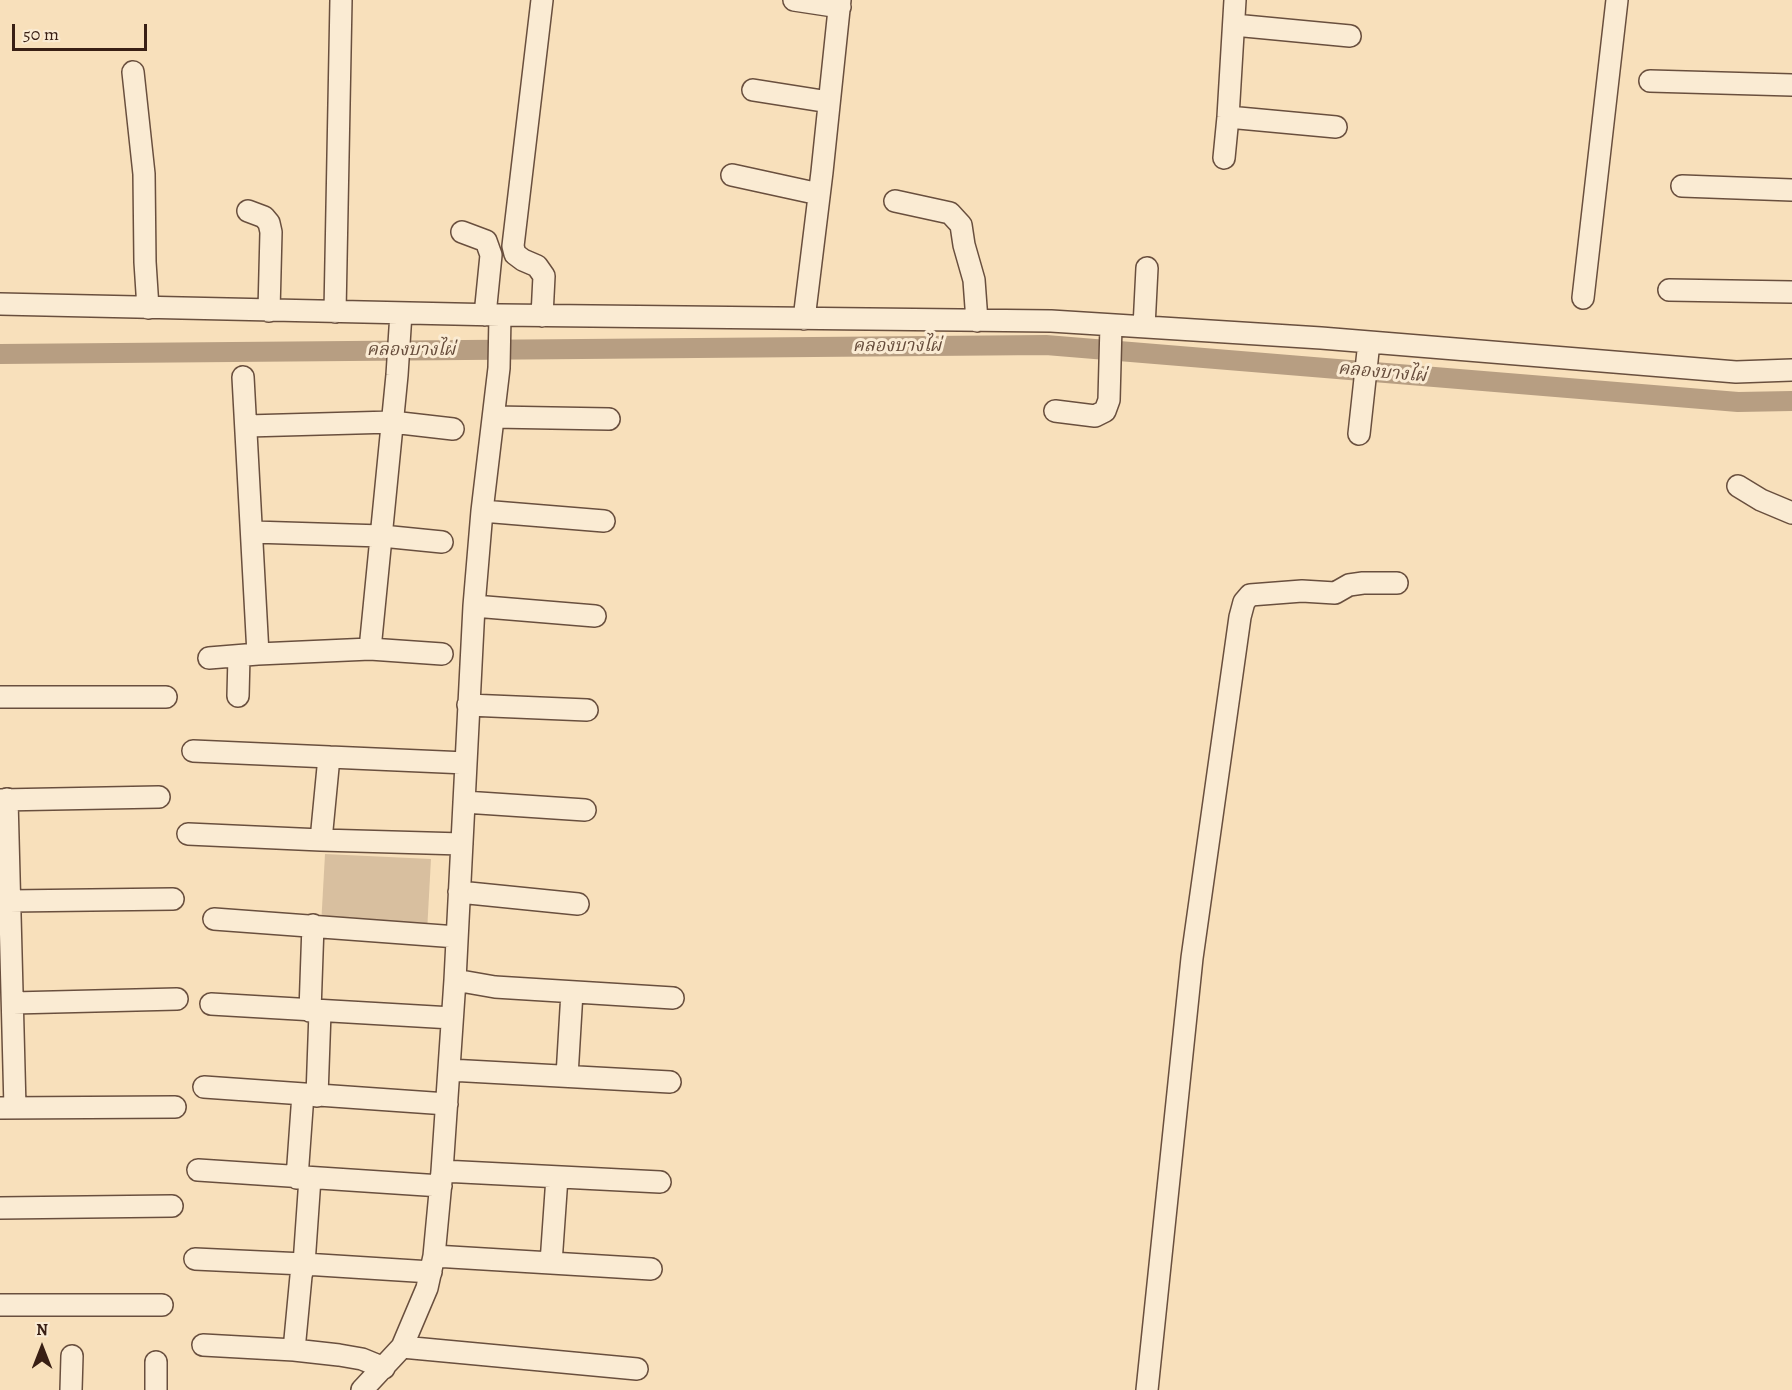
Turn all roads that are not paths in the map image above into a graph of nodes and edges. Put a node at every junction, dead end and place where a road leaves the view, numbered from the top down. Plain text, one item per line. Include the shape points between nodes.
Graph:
1 (341, 0) edge
2 (542, 0) edge
3 (794, 0) edge
4 (1235, 0) edge
5 (1617, 0) edge
6 (840, 3) edge
7 (1234, 25) junction
8 (1350, 36) dead end
9 (133, 72) dead end
10 (1650, 81) dead end
11 (1792, 85) edge
12 (753, 90) dead end
13 (830, 102) junction
14 (1228, 117) junction
15 (1336, 127) dead end
16 (1224, 158) dead end
17 (732, 175) dead end
18 (1682, 186) dead end
19 (1792, 190) edge
20 (819, 194) junction
21 (895, 201) dead end
22 (248, 211) dead end
23 (462, 232) dead end
24 (1147, 268) dead end
25 (1669, 290) dead end
26 (1792, 292) edge
27 (1583, 298) dead end
28 (0, 304) edge
29 (148, 308) junction
30 (269, 311) junction
31 (336, 312) junction
32 (542, 316) junction
33 (495, 319) junction
34 (804, 319) junction
35 (977, 321) junction
36 (401, 323) junction
37 (1144, 327) junction
38 (1111, 332) junction
39 (1368, 359) junction
40 (1792, 370) edge
41 (243, 377) dead end
42 (1055, 411) dead end
43 (494, 417) junction
44 (609, 419) dead end
45 (392, 422) junction
46 (247, 426) junction
47 (453, 429) dead end
48 (1359, 434) dead end
49 (1738, 486) dead end
50 (483, 511) junction
51 (1792, 513) edge
52 (604, 521) dead end
53 (253, 532) junction
54 (382, 536) junction
55 (442, 543) dead end
56 (1397, 583) dead end
57 (474, 606) junction
58 (595, 616) dead end
59 (370, 649) junction
60 (442, 654) dead end
61 (248, 655) junction
62 (209, 658) dead end
63 (238, 696) dead end
64 (0, 697) edge
65 (166, 697) dead end
66 (468, 705) junction
67 (587, 710) dead end
68 (193, 751) dead end
69 (329, 757) junction
70 (466, 763) junction
71 (159, 797) dead end
72 (3, 799) edge
73 (464, 802) junction
74 (585, 810) dead end
75 (188, 834) dead end
76 (321, 840) junction
77 (462, 844) junction
78 (459, 892) junction
79 (173, 898) dead end
80 (9, 901) junction
81 (578, 904) dead end
82 (214, 919) dead end
83 (313, 925) junction
84 (457, 937) junction
85 (454, 981) junction
86 (572, 992) junction
87 (673, 998) dead end
88 (177, 999) dead end
89 (13, 1003) junction
90 (211, 1004) dead end
91 (315, 1011) junction
92 (452, 1018) junction
93 (449, 1070) junction
94 (567, 1076) junction
95 (670, 1082) dead end
96 (204, 1087) dead end
97 (310, 1095) junction
98 (447, 1104) junction
99 (175, 1107) dead end
100 (8, 1108) edge
101 (198, 1170) dead end
102 (557, 1177) junction
103 (304, 1178) junction
104 (442, 1178) junction
105 (660, 1182) dead end
106 (172, 1206) dead end
107 (0, 1208) edge
108 (195, 1259) dead end
109 (551, 1263) junction
110 (304, 1264) junction
111 (432, 1264) junction
112 (651, 1269) dead end
113 (0, 1305) edge
114 (162, 1305) dead end
115 (203, 1345) dead end
116 (402, 1347) junction
117 (294, 1350) junction
118 (72, 1356) dead end
119 (156, 1362) dead end
120 (384, 1368) junction
121 (637, 1369) dead end
122 (71, 1390) edge
123 (156, 1390) edge
124 (362, 1390) edge
125 (1147, 1390) edge

1 - 31 street
2 - 32 street via 513,246 515,254 537,266 544,276
3 - 6 street
4 - 7 street
5 - 27 street
6 - 13 street
7 - 8 street
7 - 14 street
9 - 29 street via 144,174
10 - 11 street
12 - 13 street
13 - 20 street
14 - 15 street
14 - 16 street
17 - 20 street
18 - 19 street
20 - 34 street
21 - 35 street via 950,213 961,225 974,280
22 - 30 street via 264,217 271,232
23 - 33 street via 486,241 491,255
24 - 37 street
25 - 26 street
28 - 29 street
29 - 30 street
30 - 31 street
31 - 36 street
32 - 33 street
32 - 34 street
33 - 36 street
33 - 43 street via 500,361
34 - 35 street
35 - 38 street via 1051,321
36 - 45 street
37 - 38 street
37 - 39 street
38 - 42 street via 1105,411 1095,416
39 - 40 street via 1736,372
39 - 48 street
41 - 46 street
43 - 44 street
43 - 50 street
45 - 46 street
45 - 47 street
45 - 54 street
46 - 53 street
49 - 51 street
50 - 52 street
50 - 57 street
53 - 54 street
53 - 61 street
54 - 55 street
54 - 59 street
56 - 125 street via 1349,585 1335,593 1250,595 1244,602 1191,958
57 - 58 street
57 - 66 street
59 - 60 street
59 - 61 street
61 - 62 street
61 - 63 street
64 - 65 street
66 - 67 street
66 - 70 street
68 - 69 street
69 - 70 street
69 - 76 street
70 - 73 street
71 - 72 street
72 - 80 street
73 - 74 street
73 - 77 street
75 - 76 street
76 - 77 street
77 - 78 street
78 - 81 street
78 - 84 street
79 - 80 street
80 - 89 street
82 - 83 street
83 - 84 street
83 - 91 street
84 - 85 street
85 - 86 street
85 - 92 street
86 - 87 street
86 - 94 street
88 - 89 street
89 - 100 street
90 - 91 street
91 - 92 street
91 - 97 street
92 - 93 street
93 - 94 street
93 - 98 street
94 - 95 street
96 - 97 street
97 - 98 street
97 - 103 street
98 - 104 street
99 - 100 street
101 - 103 street
102 - 104 street
102 - 105 street
102 - 109 street
103 - 104 street
103 - 110 street
104 - 111 street
106 - 107 street
108 - 110 street
109 - 111 street
109 - 112 street
110 - 111 street
110 - 117 street
111 - 116 street via 428,1288
113 - 114 street
115 - 117 street
116 - 120 street
116 - 121 street
117 - 120 street via 362,1359
118 - 122 street
119 - 123 street
120 - 124 street

